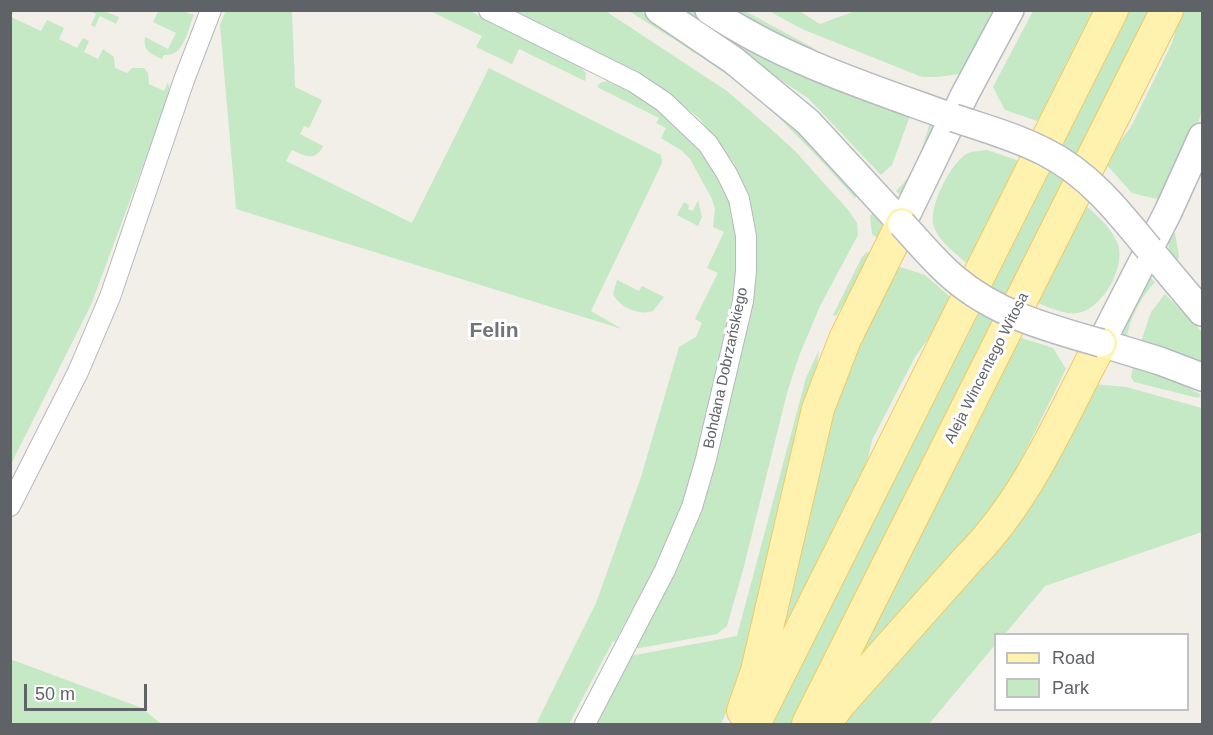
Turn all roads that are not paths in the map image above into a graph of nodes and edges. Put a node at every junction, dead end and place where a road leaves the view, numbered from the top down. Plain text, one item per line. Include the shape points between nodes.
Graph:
1 (211, 10) edge
2 (489, 10) edge
3 (659, 10) edge
4 (709, 10) edge
5 (1010, 10) edge
6 (1112, 10) edge
7 (1167, 10) edge
8 (954, 118) junction
9 (1203, 137) edge
10 (902, 224) junction
11 (1149, 249) junction
12 (1203, 312) edge
13 (1101, 343) junction
14 (1203, 377) edge
15 (10, 506) edge
16 (585, 724) edge
17 (737, 724) edge
18 (754, 724) edge
19 (808, 724) edge
20 (824, 724) edge

1 - 15 street via 110,297 78,372
2 - 16 street, Bohdana Dobrzańskiego via 634,82 664,102 708,144 727,174 739,200 746,236 743,301 692,507 665,570
3 - 10 street via 733,60 808,122
4 - 8 street via 821,70
5 - 8 street
6 - 18 main road
7 - 19 main road, Aleja Wincentego Witosa
8 - 10 street
8 - 11 street, bridge via 1012,138 1066,165 1108,200
9 - 11 street
10 - 13 street, bridge via 947,272 981,298 1028,322
10 - 17 main road via 845,339 821,400 757,671
11 - 12 street
11 - 13 street
13 - 14 street
13 - 20 main road via 1010,510

